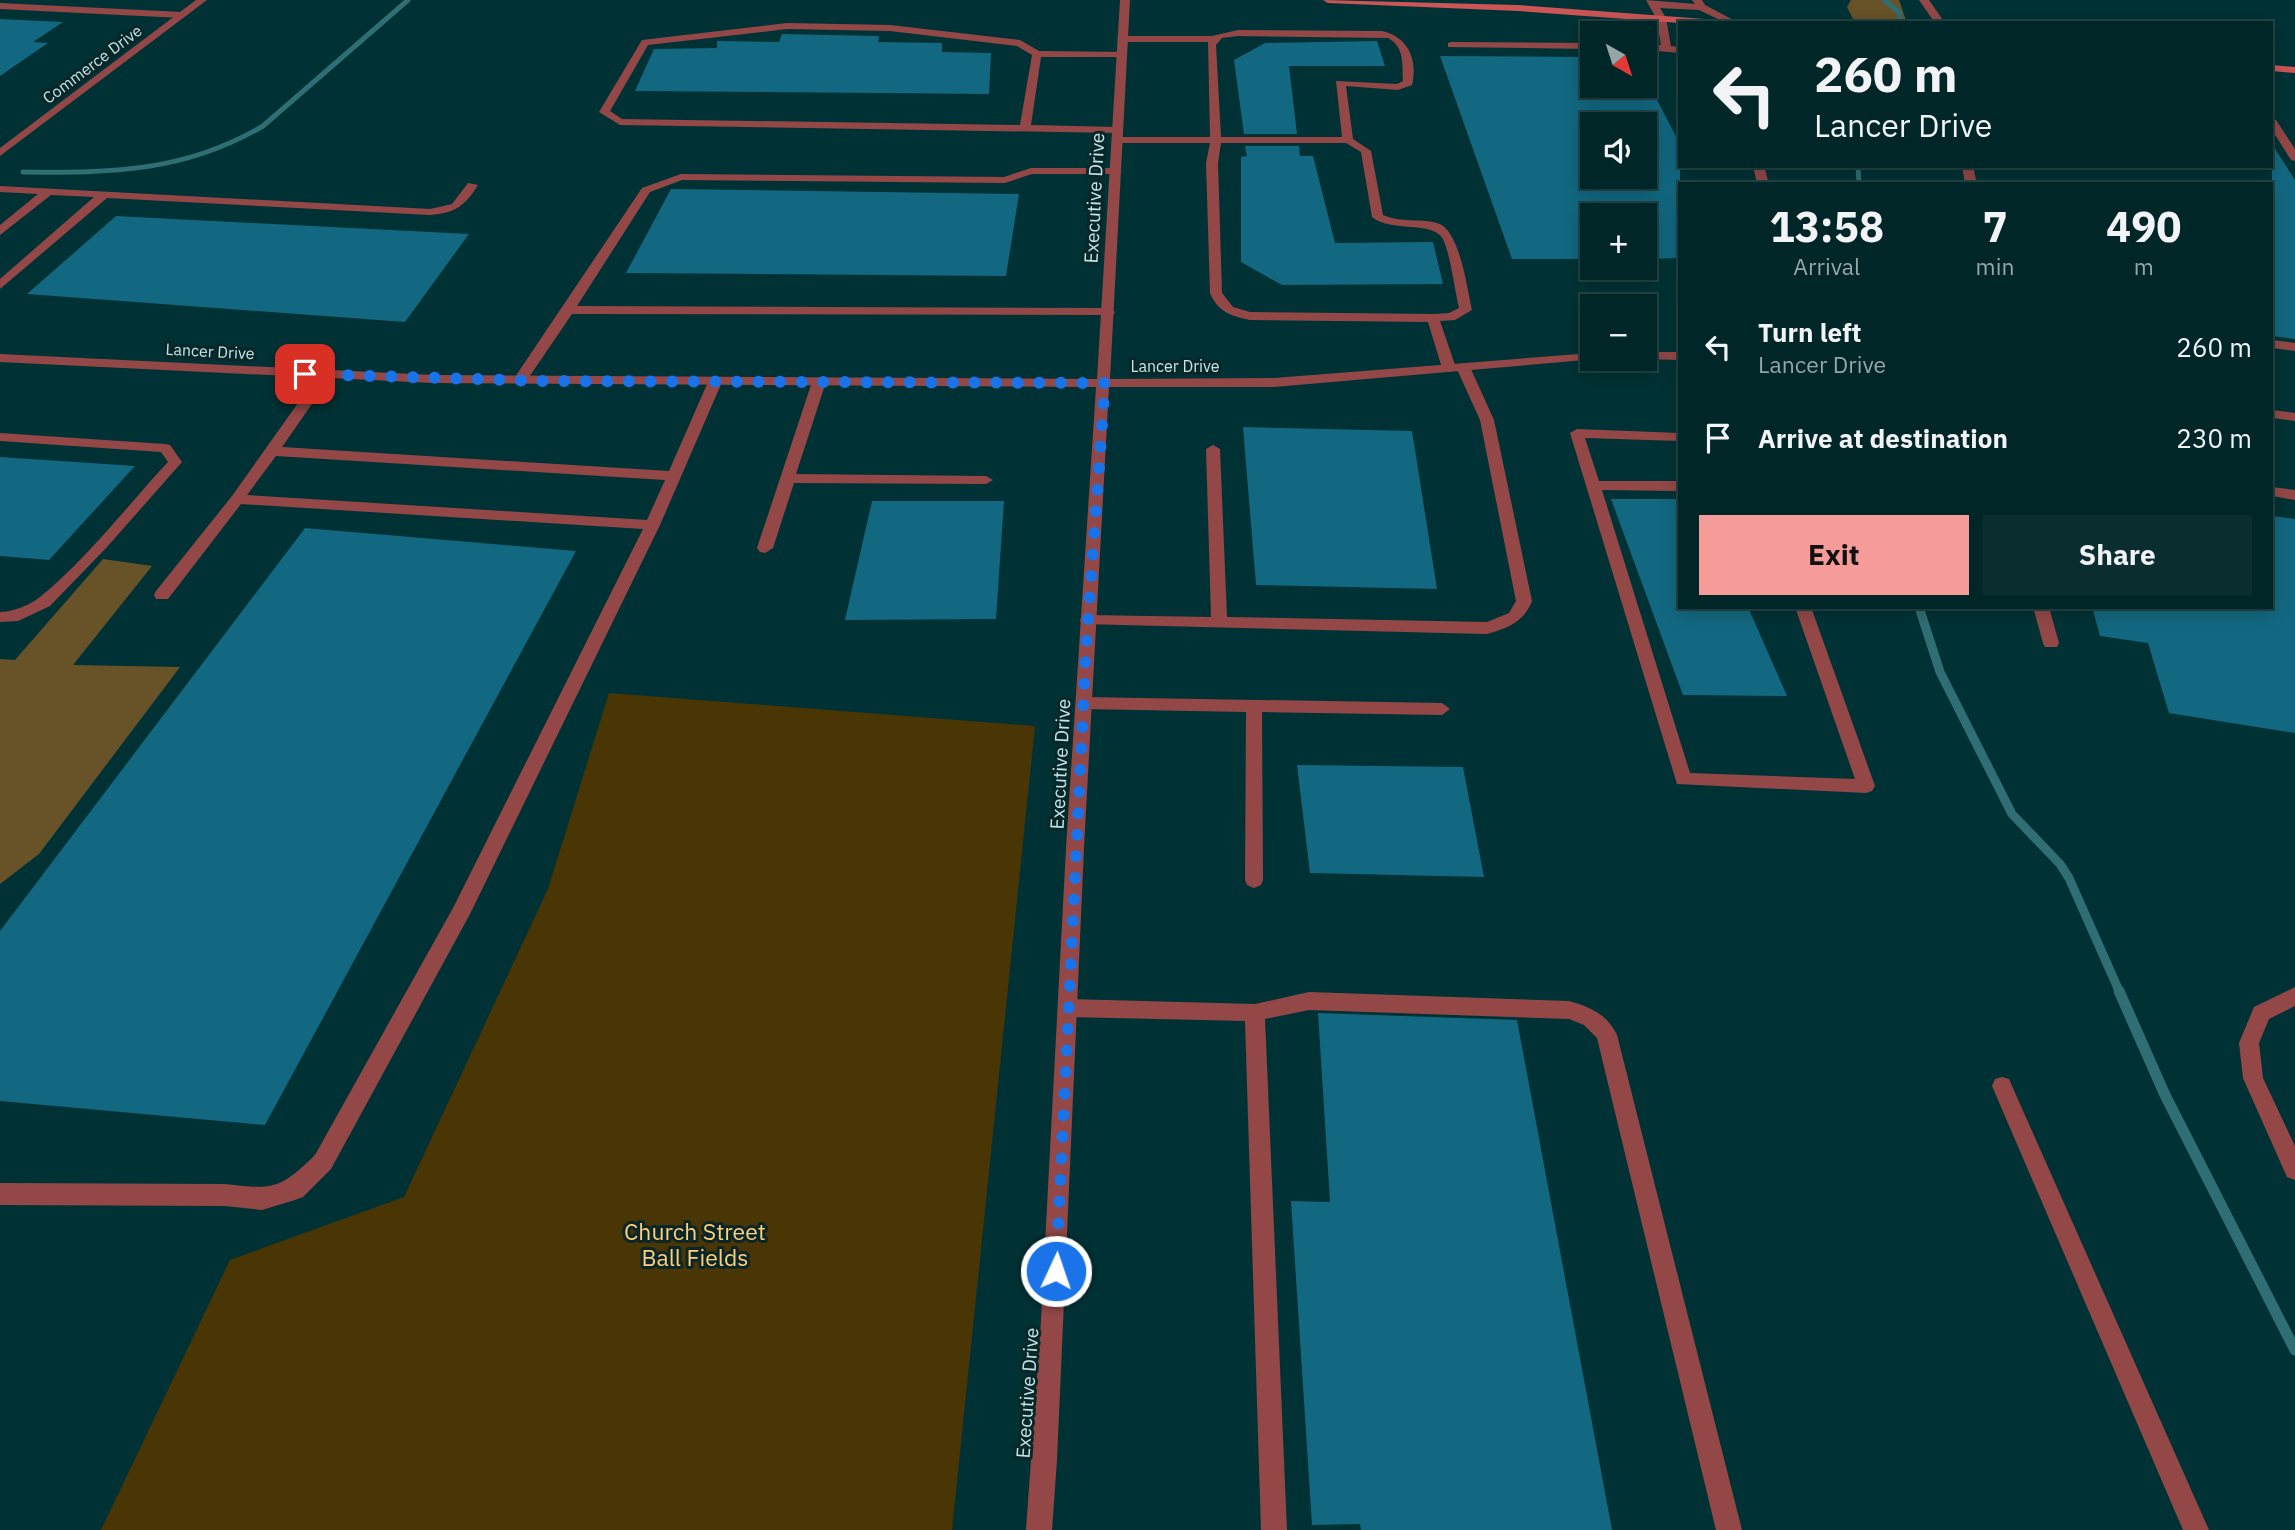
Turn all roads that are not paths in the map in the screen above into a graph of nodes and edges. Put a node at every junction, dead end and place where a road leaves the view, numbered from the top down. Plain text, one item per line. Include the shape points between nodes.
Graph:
1 (94, 0) edge
2 (202, 0) edge
3 (1125, 0) edge
4 (1328, 0) edge
5 (1924, 0) edge
6 (1433, 2) edge
7 (1653, 3) edge
8 (1699, 3) edge
9 (0, 6) edge
10 (80, 10) junction
11 (182, 15) junction
12 (1661, 18) junction
13 (1695, 21) edge
14 (1730, 21) edge
15 (1939, 21) edge
16 (1213, 40) junction
17 (1451, 45) dead end
18 (1580, 46) edge
19 (1122, 47) junction
20 (1657, 48) edge
21 (1667, 48) junction
22 (1678, 50) edge
23 (1037, 54) junction
24 (2273, 68) edge
25 (2295, 71) edge
26 (2273, 124) edge
27 (1025, 128) junction
28 (1118, 135) junction
29 (1348, 139) junction
30 (1216, 141) junction
31 (2, 149) edge
32 (2295, 158) edge
33 (1116, 172) junction
34 (472, 186) dead end
35 (0, 190) edge
36 (48, 192) junction
37 (106, 194) junction
38 (0, 231) edge
39 (0, 285) edge
40 (568, 310) junction
41 (1109, 312) junction
42 (1433, 318) junction
43 (2273, 344) edge
44 (2295, 346) edge
45 (1657, 356) edge
46 (1678, 356) edge
47 (0, 358) edge
48 (1580, 358) edge
49 (1456, 367) junction
50 (325, 375) junction
51 (520, 380) junction
52 (716, 382) junction
53 (820, 382) junction
54 (1105, 383) junction
55 (2273, 414) edge
56 (2295, 417) edge
57 (0, 437) edge
58 (1678, 437) edge
59 (1213, 449) dead end
60 (272, 451) junction
61 (676, 476) junction
62 (788, 478) junction
63 (986, 480) dead end
64 (1593, 485) junction
65 (1678, 486) edge
66 (2273, 492) edge
67 (2295, 495) edge
68 (237, 499) junction
69 (653, 525) junction
70 (765, 548) dead end
71 (162, 594) dead end
72 (1804, 609) edge
73 (2042, 609) edge
74 (0, 617) edge
75 (1088, 620) junction
76 (1219, 623) junction
77 (2051, 643) dead end
78 (1084, 703) junction
79 (1254, 706) junction
80 (1442, 709) dead end
81 (1254, 880) dead end
82 (2295, 996) edge
83 (1068, 1008) junction
84 (1255, 1013) junction
85 (2002, 1086) dead end
86 (2295, 1170) edge
87 (0, 1194) edge
88 (1039, 1530) edge
89 (1274, 1530) edge
90 (1729, 1530) edge
91 (2196, 1530) edge

1 - 10 street
2 - 11 street, Commerce Drive
3 - 19 street, Executive Drive
4 - 6 main road
5 - 15 street
6 - 12 main road
7 - 8 street
7 - 12 street
8 - 14 street
9 - 10 street
10 - 11 street
11 - 31 street, Commerce Drive
12 - 13 main road
12 - 21 street
16 - 19 street
16 - 29 street via 1238,33 1394,35 1407,55 1408,82 1398,87 1340,83
16 - 30 street
17 - 18 street
19 - 23 street
19 - 28 street, Executive Drive
20 - 21 street
21 - 22 street
23 - 27 street
23 - 27 street via 1020,43 890,29 787,26 645,42 604,112 620,122
24 - 25 main road
26 - 32 street
27 - 28 street
28 - 30 street
28 - 33 street, Executive Drive
29 - 30 street
29 - 42 street via 1366,151 1378,217 1391,223 1436,226 1448,237 1465,310
30 - 42 street via 1212,163 1220,305 1250,316
33 - 40 street via 1031,171 1005,180 681,177 646,190
33 - 41 street, Executive Drive
34 - 37 street via 461,204 430,212
35 - 36 street
36 - 37 street
36 - 38 street
37 - 39 street
40 - 41 street
40 - 51 street
41 - 54 street, Executive Drive
42 - 49 street
43 - 44 street
45 - 46 street
47 - 50 street, Lancer Drive
48 - 49 street, Lancer Drive
49 - 54 street, Lancer Drive via 1292,382
49 - 76 street via 1486,420 1522,609 1513,618 1487,628
50 - 51 street, Lancer Drive
50 - 60 street
51 - 52 street, Lancer Drive
52 - 53 street, Lancer Drive
52 - 61 street
53 - 54 street, Lancer Drive
53 - 62 street
54 - 75 street, Executive Drive
55 - 56 street
57 - 74 street via 165,448 175,462 44,602 12,617
58 - 64 street via 1577,433
59 - 76 street
60 - 61 street
60 - 68 street
61 - 69 street
62 - 63 street
62 - 70 street
64 - 65 street
64 - 72 street via 1683,779 1866,786
66 - 67 street
68 - 69 street
68 - 71 street
69 - 87 street via 460,914 323,1162 295,1190 262,1199
73 - 77 street
75 - 76 street
75 - 78 street, Executive Drive
78 - 79 street
78 - 83 street, Executive Drive
79 - 80 street
79 - 81 street
82 - 86 street via 2260,1013 2249,1043 2253,1078
83 - 84 street
83 - 88 street, Executive Drive
84 - 89 street
84 - 90 street via 1309,1001 1569,1010 1600,1024 1607,1035
85 - 91 street

